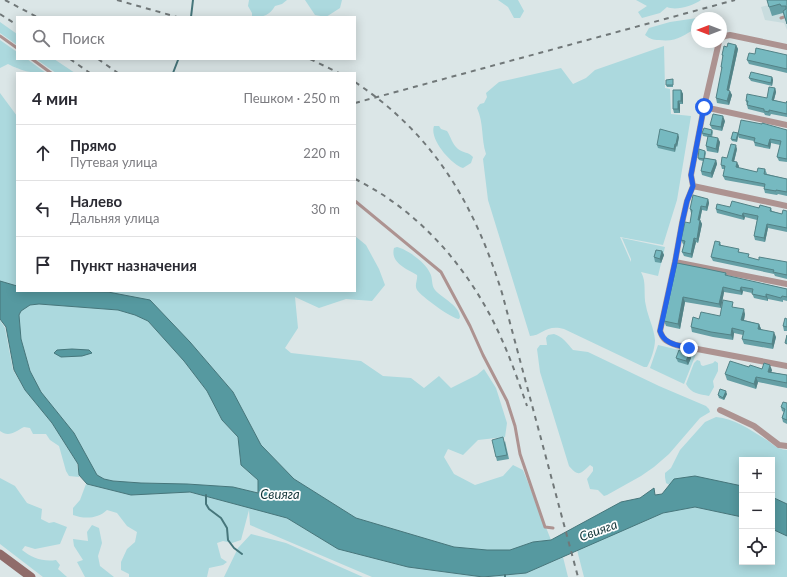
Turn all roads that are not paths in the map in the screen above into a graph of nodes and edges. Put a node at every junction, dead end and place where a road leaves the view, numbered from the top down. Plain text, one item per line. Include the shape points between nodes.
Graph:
1 (787, 16) edge
2 (781, 18) dead end
3 (0, 36) edge
4 (727, 36) edge
5 (16, 47) edge
6 (787, 47) edge
7 (718, 48) edge
8 (33, 60) edge
9 (50, 72) edge
10 (704, 107) junction
11 (787, 125) edge
12 (693, 186) junction
13 (356, 202) edge
14 (787, 206) edge
15 (675, 262) junction
16 (787, 284) edge
17 (787, 366) edge
18 (720, 410) dead end
19 (787, 446) edge
20 (553, 528) dead end
21 (0, 554) edge
22 (27, 576) edge

1 - 2 lane
3 - 5 lane
4 - 6 street
7 - 10 street
8 - 9 lane
10 - 11 street
10 - 12 street via 691,175
12 - 14 street
12 - 15 street via 687,201
13 - 20 lane via 441,272 507,401 520,454 545,527
15 - 16 street
15 - 17 street via 660,331 665,341
18 - 19 street via 754,426 779,445
21 - 22 street

